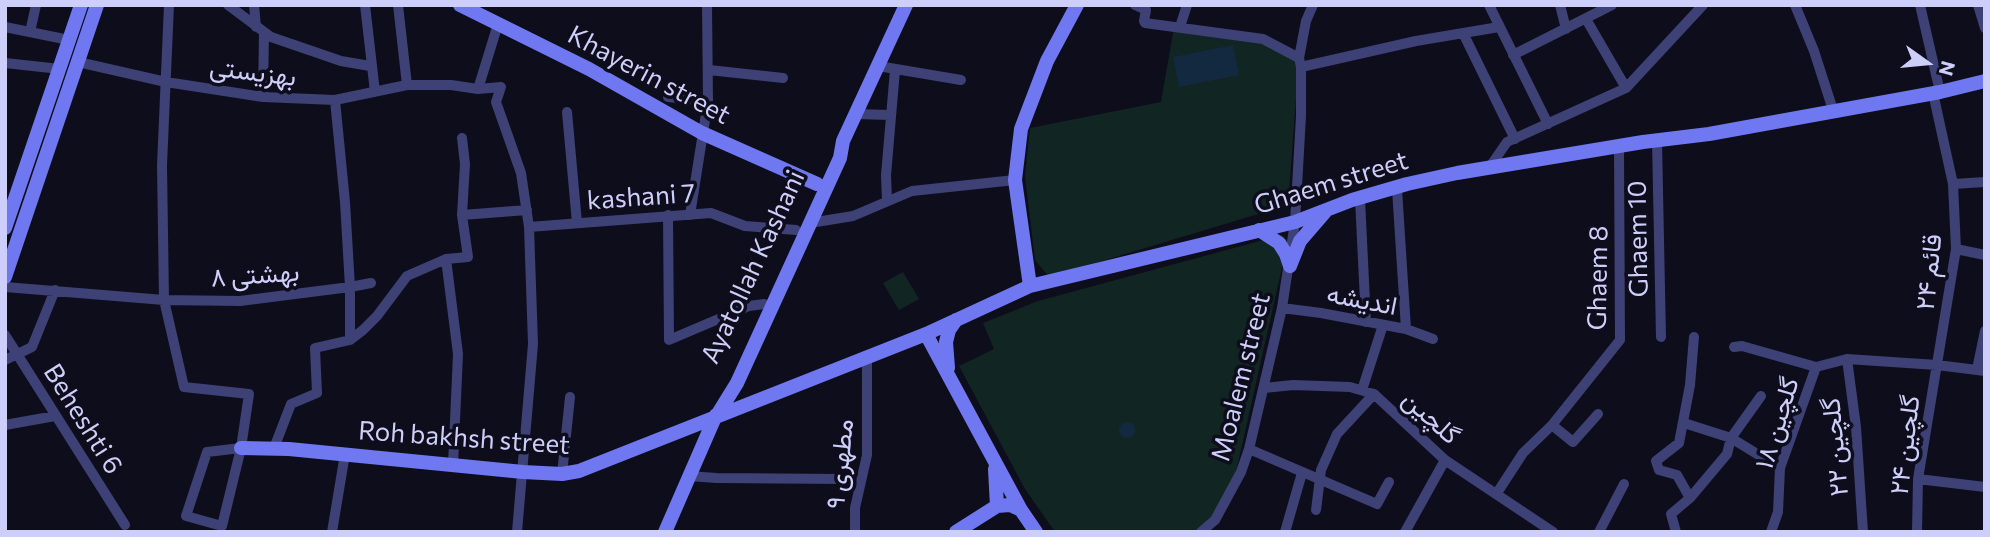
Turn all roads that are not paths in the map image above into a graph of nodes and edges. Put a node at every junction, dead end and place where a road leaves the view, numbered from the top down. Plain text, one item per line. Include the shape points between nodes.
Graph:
1 (36, 5) edge
2 (81, 5) edge
3 (97, 5) edge
4 (169, 5) edge
5 (228, 5) edge
6 (254, 5) edge
7 (365, 5) edge
8 (398, 5) edge
9 (460, 5) edge
10 (707, 5) edge
11 (906, 5) edge
12 (1077, 5) edge
13 (1135, 5) edge
14 (1187, 5) edge
15 (1313, 5) edge
16 (1489, 5) edge
17 (1560, 5) edge
18 (1612, 5) edge
19 (1703, 5) edge
20 (1795, 5) edge
21 (1920, 5) edge
22 (1978, 5) edge
23 (491, 16) edge
24 (1586, 19) junction
25 (1499, 26) junction
26 (5, 27) edge
27 (1180, 27) junction
28 (1985, 28) edge
29 (260, 29) junction
30 (1566, 29) junction
31 (30, 32) junction
32 (1463, 33) junction
33 (69, 40) junction
34 (1513, 55) junction
35 (78, 62) junction
36 (1300, 62) junction
37 (5, 63) edge
38 (370, 66) junction
39 (878, 66) junction
40 (60, 69) junction
41 (709, 70) junction
42 (895, 70) junction
43 (783, 78) dead end
44 (961, 80) dead end
45 (1985, 81) edge
46 (166, 82) junction
47 (407, 85) junction
48 (1626, 88) junction
49 (478, 89) junction
50 (375, 92) junction
51 (1937, 92) junction
52 (263, 97) junction
53 (668, 97) dead end
54 (335, 100) junction
55 (708, 101) junction
56 (1833, 110) junction
57 (567, 112) dead end
58 (856, 114) junction
59 (890, 115) junction
60 (1548, 124) junction
61 (702, 133) junction
62 (462, 138) dead end
63 (1515, 139) junction
64 (843, 141) junction
65 (1657, 141) junction
66 (1619, 147) junction
67 (1489, 168) junction
68 (25, 169) junction
69 (40, 174) junction
70 (1015, 180) junction
71 (1985, 182) edge
72 (817, 184) junction
73 (1953, 184) junction
74 (1397, 188) junction
75 (1360, 199) junction
76 (887, 201) junction
77 (527, 210) junction
78 (1327, 210) junction
79 (462, 215) junction
80 (668, 215) junction
81 (690, 215) junction
82 (1295, 222) junction
83 (578, 223) junction
84 (810, 223) junction
85 (529, 227) junction
86 (5, 228) edge
87 (796, 230) junction
88 (1259, 230) junction
89 (1956, 249) junction
90 (1985, 255) edge
91 (446, 259) junction
92 (1290, 266) junction
93 (5, 277) edge
94 (371, 282) dead end
95 (1030, 286) junction
96 (349, 287) junction
97 (5, 288) edge
98 (55, 290) junction
99 (164, 300) junction
100 (764, 303) junction
101 (1282, 308) junction
102 (956, 320) junction
103 (1366, 322) junction
104 (1383, 325) junction
105 (1405, 329) junction
106 (1985, 331) edge
107 (926, 334) junction
108 (5, 335) edge
109 (1661, 337) dead end
110 (1694, 337) dead end
111 (1433, 339) dead end
112 (350, 340) junction
113 (1734, 347) dead end
114 (18, 355) junction
115 (867, 358) junction
116 (1847, 359) junction
117 (5, 360) edge
118 (1937, 365) junction
119 (1816, 368) junction
120 (1981, 370) edge
121 (949, 377) junction
122 (1264, 388) junction
123 (1362, 390) junction
124 (1374, 394) junction
125 (1761, 396) dead end
126 (570, 397) dead end
127 (1598, 414) dead end
128 (55, 416) junction
129 (716, 417) junction
130 (1684, 423) junction
131 (5, 425) edge
132 (1552, 425) junction
133 (1731, 438) junction
134 (241, 448) junction
135 (274, 448) junction
136 (1249, 449) junction
137 (345, 454) junction
138 (995, 460) junction
139 (1445, 460) junction
140 (453, 465) junction
141 (1780, 468) junction
142 (523, 472) junction
143 (1302, 473) junction
144 (562, 474) junction
145 (689, 476) junction
146 (1919, 479) junction
147 (1319, 481) junction
148 (1389, 482) dead end
149 (1623, 484) dead end
150 (1985, 487) edge
151 (859, 490) junction
152 (1497, 493) junction
153 (1690, 498) junction
154 (1018, 504) junction
155 (997, 506) junction
156 (1316, 510) dead end
157 (125, 525) dead end
158 (332, 532) edge
159 (517, 532) edge
160 (664, 532) edge
161 (855, 532) edge
162 (956, 532) edge
163 (1036, 532) edge
164 (1043, 532) edge
165 (1200, 532) edge
166 (1285, 532) edge
167 (1405, 532) edge
168 (1553, 532) edge
169 (1599, 532) edge
170 (1676, 532) edge
171 (1771, 532) edge
172 (1863, 532) edge
173 (1917, 532) edge

1 - 31 street
2 - 33 street
3 - 35 street
4 - 46 street
5 - 29 street
6 - 29 street
7 - 38 street
8 - 47 street
9 - 23 street, Khayerin street
10 - 41 street
11 - 39 street, Ayatollah Kashani
12 - 70 street via 1047,61 1021,129
13 - 27 street via 1146,10 1144,22
14 - 27 street
15 - 36 street, Moalem street
16 - 25 street
17 - 30 street
18 - 24 street
19 - 48 street
20 - 56 street
21 - 51 street, قائم ۲۴
22 - 28 street
23 - 49 street
23 - 61 street, Khayerin street
24 - 30 street
24 - 48 street
25 - 32 street
25 - 34 street
26 - 31 street
27 - 36 street via 1263,39
29 - 38 street via 341,61
29 - 52 street
30 - 34 street
31 - 33 street
32 - 36 street
32 - 63 street
33 - 40 street
34 - 60 street
35 - 46 street, بهزیستی
35 - 69 street
36 - 82 street, Moalem street
37 - 40 street
38 - 50 street
39 - 42 street
39 - 58 street, Ayatollah Kashani
40 - 68 street
41 - 43 street
41 - 55 street
42 - 44 street
42 - 59 street
45 - 51 street, Ghaem street
46 - 52 street, بهزیستی
46 - 99 street
47 - 49 street, بهزیستی
47 - 50 street, بهزیستی
48 - 60 street
49 - 77 street, بهزیستی via 501,88 496,103 521,173
50 - 54 street, بهزیستی
51 - 56 street, Ghaem street
51 - 73 street, قائم ۲۴
52 - 54 street, بهزیستی
53 - 55 street
54 - 96 street
55 - 61 street
56 - 65 street, Ghaem street
57 - 83 street
58 - 59 street
58 - 64 street, Ayatollah Kashani
59 - 76 street
60 - 63 street
61 - 72 street, Khayerin street
61 - 81 street
62 - 79 street
63 - 67 street via 1507,142
64 - 72 street, Ayatollah Kashani
64 - 84 street, Ayatollah Kashani via 840,158
65 - 66 street, Ghaem street
65 - 109 street, Ghaem 10
66 - 67 street, Ghaem street
66 - 132 street, Ghaem 8 via 1620,340
67 - 74 street, Ghaem street
68 - 69 street
68 - 86 street
69 - 93 street
70 - 76 street via 912,191
70 - 95 street
71 - 73 street
72 - 87 street, Ayatollah Kashani
73 - 89 street, قائم ۲۴
74 - 75 street, Ghaem street
74 - 105 street
75 - 78 street, Ghaem street
75 - 103 street
76 - 84 street via 853,216
77 - 79 street
77 - 85 street
78 - 82 street, Ghaem street
78 - 92 street via 1300,241
79 - 91 street via 468,257
80 - 81 street, kashani 7
80 - 83 street, kashani 7
80 - 100 street via 668,340
81 - 87 street, kashani 7 via 711,213 745,226
82 - 88 street, Ghaem street
82 - 92 street, Moalem street
83 - 85 street, kashani 7
84 - 129 street, Ayatollah Kashani via 737,383
85 - 142 street via 533,344
87 - 100 street, Ayatollah Kashani
88 - 92 street via 1279,243
88 - 95 street, Ghaem street
89 - 90 street
89 - 118 street, قائم ۲۴
91 - 112 street via 407,276 377,316
91 - 140 street via 458,354
92 - 101 street, Moalem street
94 - 96 street, بهشتی ۸
95 - 102 street, Ghaem street
96 - 99 street, بهشتی ۸ via 240,301
96 - 112 street
97 - 98 street, بهشتی ۸
98 - 99 street, بهشتی ۸
98 - 114 street via 32,347
99 - 134 street via 184,387 249,394
100 - 129 street, Ayatollah Kashani via 728,379
101 - 103 street, اندیشه
101 - 122 street, Moalem street
102 - 107 street, Ghaem street
102 - 121 street via 946,342
103 - 104 street, اندیشه
104 - 105 street, اندیشه
104 - 123 street
105 - 111 street, اندیشه
106 - 120 street
107 - 115 street, Ghaem street
107 - 121 street
108 - 114 street, Beheshti 6
110 - 130 street
112 - 135 street via 315,348 317,393 291,404
113 - 119 street
114 - 117 street
114 - 128 street, Beheshti 6
115 - 129 street, Ghaem street
115 - 151 street, مطهری ۹ via 867,455
116 - 118 street
116 - 119 street
116 - 172 street, گلچین ۲۲
118 - 120 street
118 - 146 street, گلچین ۲۴
119 - 141 street, گلچین ۱۸
121 - 138 street
122 - 123 street, گلچین via 1304,385
122 - 136 street, Moalem street
123 - 124 street, گلچین
124 - 139 street, گلچین
124 - 147 street via 1337,434
125 - 133 street
126 - 144 street
127 - 132 street via 1573,442
128 - 131 street
128 - 157 street, Beheshti 6
129 - 144 street, Roh bakhsh street
129 - 145 street, Ayatollah Kashani
130 - 133 street
130 - 153 street via 1679,443 1656,461 1659,470 1677,475
132 - 152 street, Ghaem 8 via 1523,453
133 - 141 street
133 - 153 street via 1727,454
134 - 134 street via 207,452 186,516 222,526
134 - 135 street, Roh bakhsh street
135 - 137 street, Roh bakhsh street
136 - 143 street
136 - 165 street, Moalem street via 1215,520
137 - 140 street, Roh bakhsh street
137 - 158 street
138 - 154 street
138 - 155 street
139 - 152 street, گلچین
139 - 167 street
140 - 142 street, Roh bakhsh street
141 - 171 street, گلچین ۱۸ via 1778,512
142 - 144 street, Roh bakhsh street
142 - 159 street
143 - 147 street
143 - 166 street
145 - 151 street via 842,479
145 - 160 street, Ayatollah Kashani
146 - 150 street
146 - 173 street, گلچین ۲۴
147 - 148 street via 1377,504
147 - 156 street
149 - 169 street
151 - 161 street, مطهری ۹
152 - 168 street, گلچین
153 - 170 street via 1671,514
154 - 155 street
154 - 163 street
154 - 164 street via 1026,507
155 - 162 street

